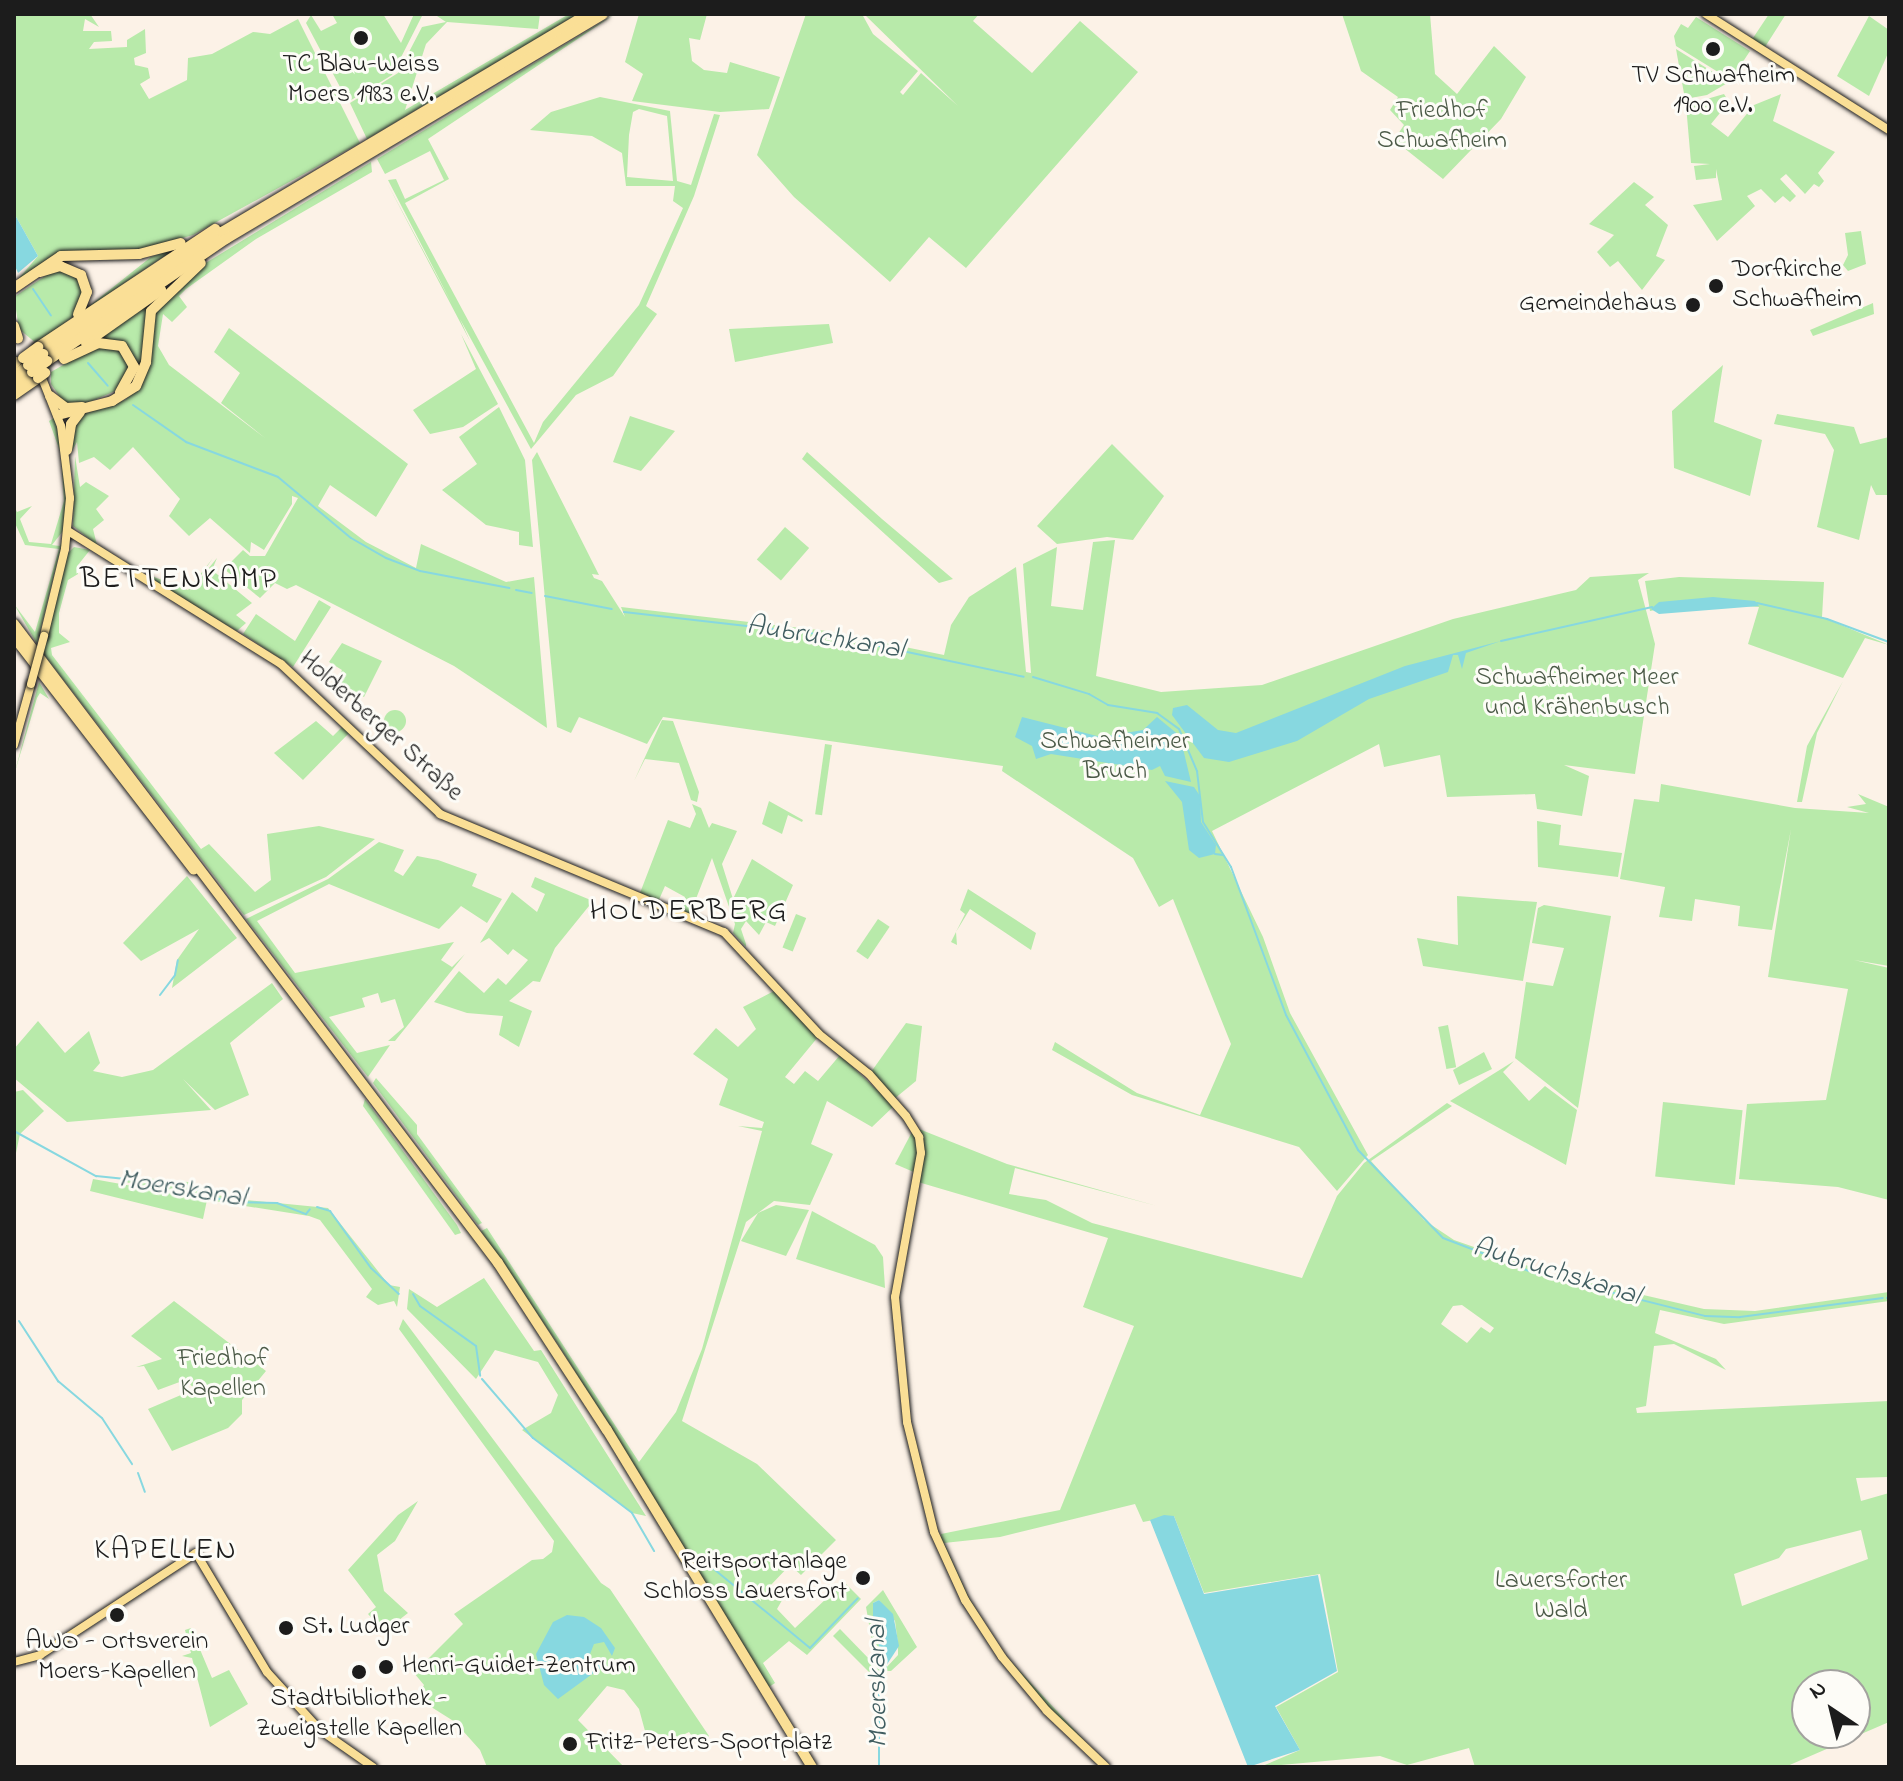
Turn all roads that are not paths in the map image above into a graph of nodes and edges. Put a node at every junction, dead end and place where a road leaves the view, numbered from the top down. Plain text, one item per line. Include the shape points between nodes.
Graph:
1 (587, 14) edge
2 (603, 14) edge
3 (1706, 14) edge
4 (1889, 130) edge
5 (376, 147) junction
6 (365, 153) junction
7 (254, 213) junction
8 (270, 214) junction
9 (209, 232) junction
10 (193, 269) junction
11 (14, 290) edge
12 (15, 332) edge
13 (58, 332) junction
14 (46, 355) junction
15 (64, 359) junction
16 (22, 367) edge
17 (14, 386) edge
18 (14, 395) edge
19 (50, 396) junction
20 (82, 409) junction
21 (58, 415) junction
22 (67, 450) junction
23 (68, 535) junction
24 (14, 616) edge
25 (14, 624) edge
26 (14, 637) edge
27 (14, 646) edge
28 (60, 682) junction
29 (91, 738) junction
30 (14, 745) edge
31 (366, 1088) junction
32 (14, 1662) edge
33 (764, 1695) junction
34 (373, 1767) edge
35 (804, 1767) edge
36 (812, 1767) edge
37 (1106, 1767) edge

1 - 5 highway
2 - 5 highway
3 - 4 main road
5 - 6 highway
6 - 7 highway
6 - 8 highway
7 - 9 highway
7 - 14 highway
8 - 10 highway
8 - 14 highway
9 - 11 highway via 147,253 61,256
9 - 13 highway
10 - 15 highway
10 - 20 highway via 151,311 146,362 136,386 120,398
11 - 13 highway via 48,268 77,272 86,286 86,302
12 - 19 main road
13 - 14 highway
14 - 15 highway
14 - 16 highway, bridge
14 - 16 highway, bridge
15 - 20 highway via 103,342 122,346 132,359 133,376 125,388
16 - 17 highway
16 - 18 highway
19 - 20 highway via 66,408
19 - 21 main road
20 - 21 highway
20 - 22 highway via 71,424
21 - 22 main road
22 - 23 main road
23 - 30 main road, bridge
23 - 37 main road, Holderberger Straße via 281,664 440,814 724,932 819,1034 869,1074 899,1108 917,1132 921,1153 895,1276 901,1372 912,1453 934,1532 965,1600 997,1650 1047,1711
24 - 28 highway
25 - 28 highway
26 - 29 highway
27 - 29 highway
28 - 31 highway
29 - 31 highway
31 - 33 highway via 577,1383
32 - 34 main road via 40,1655 196,1553 267,1672 320,1730
33 - 35 highway
33 - 36 highway

